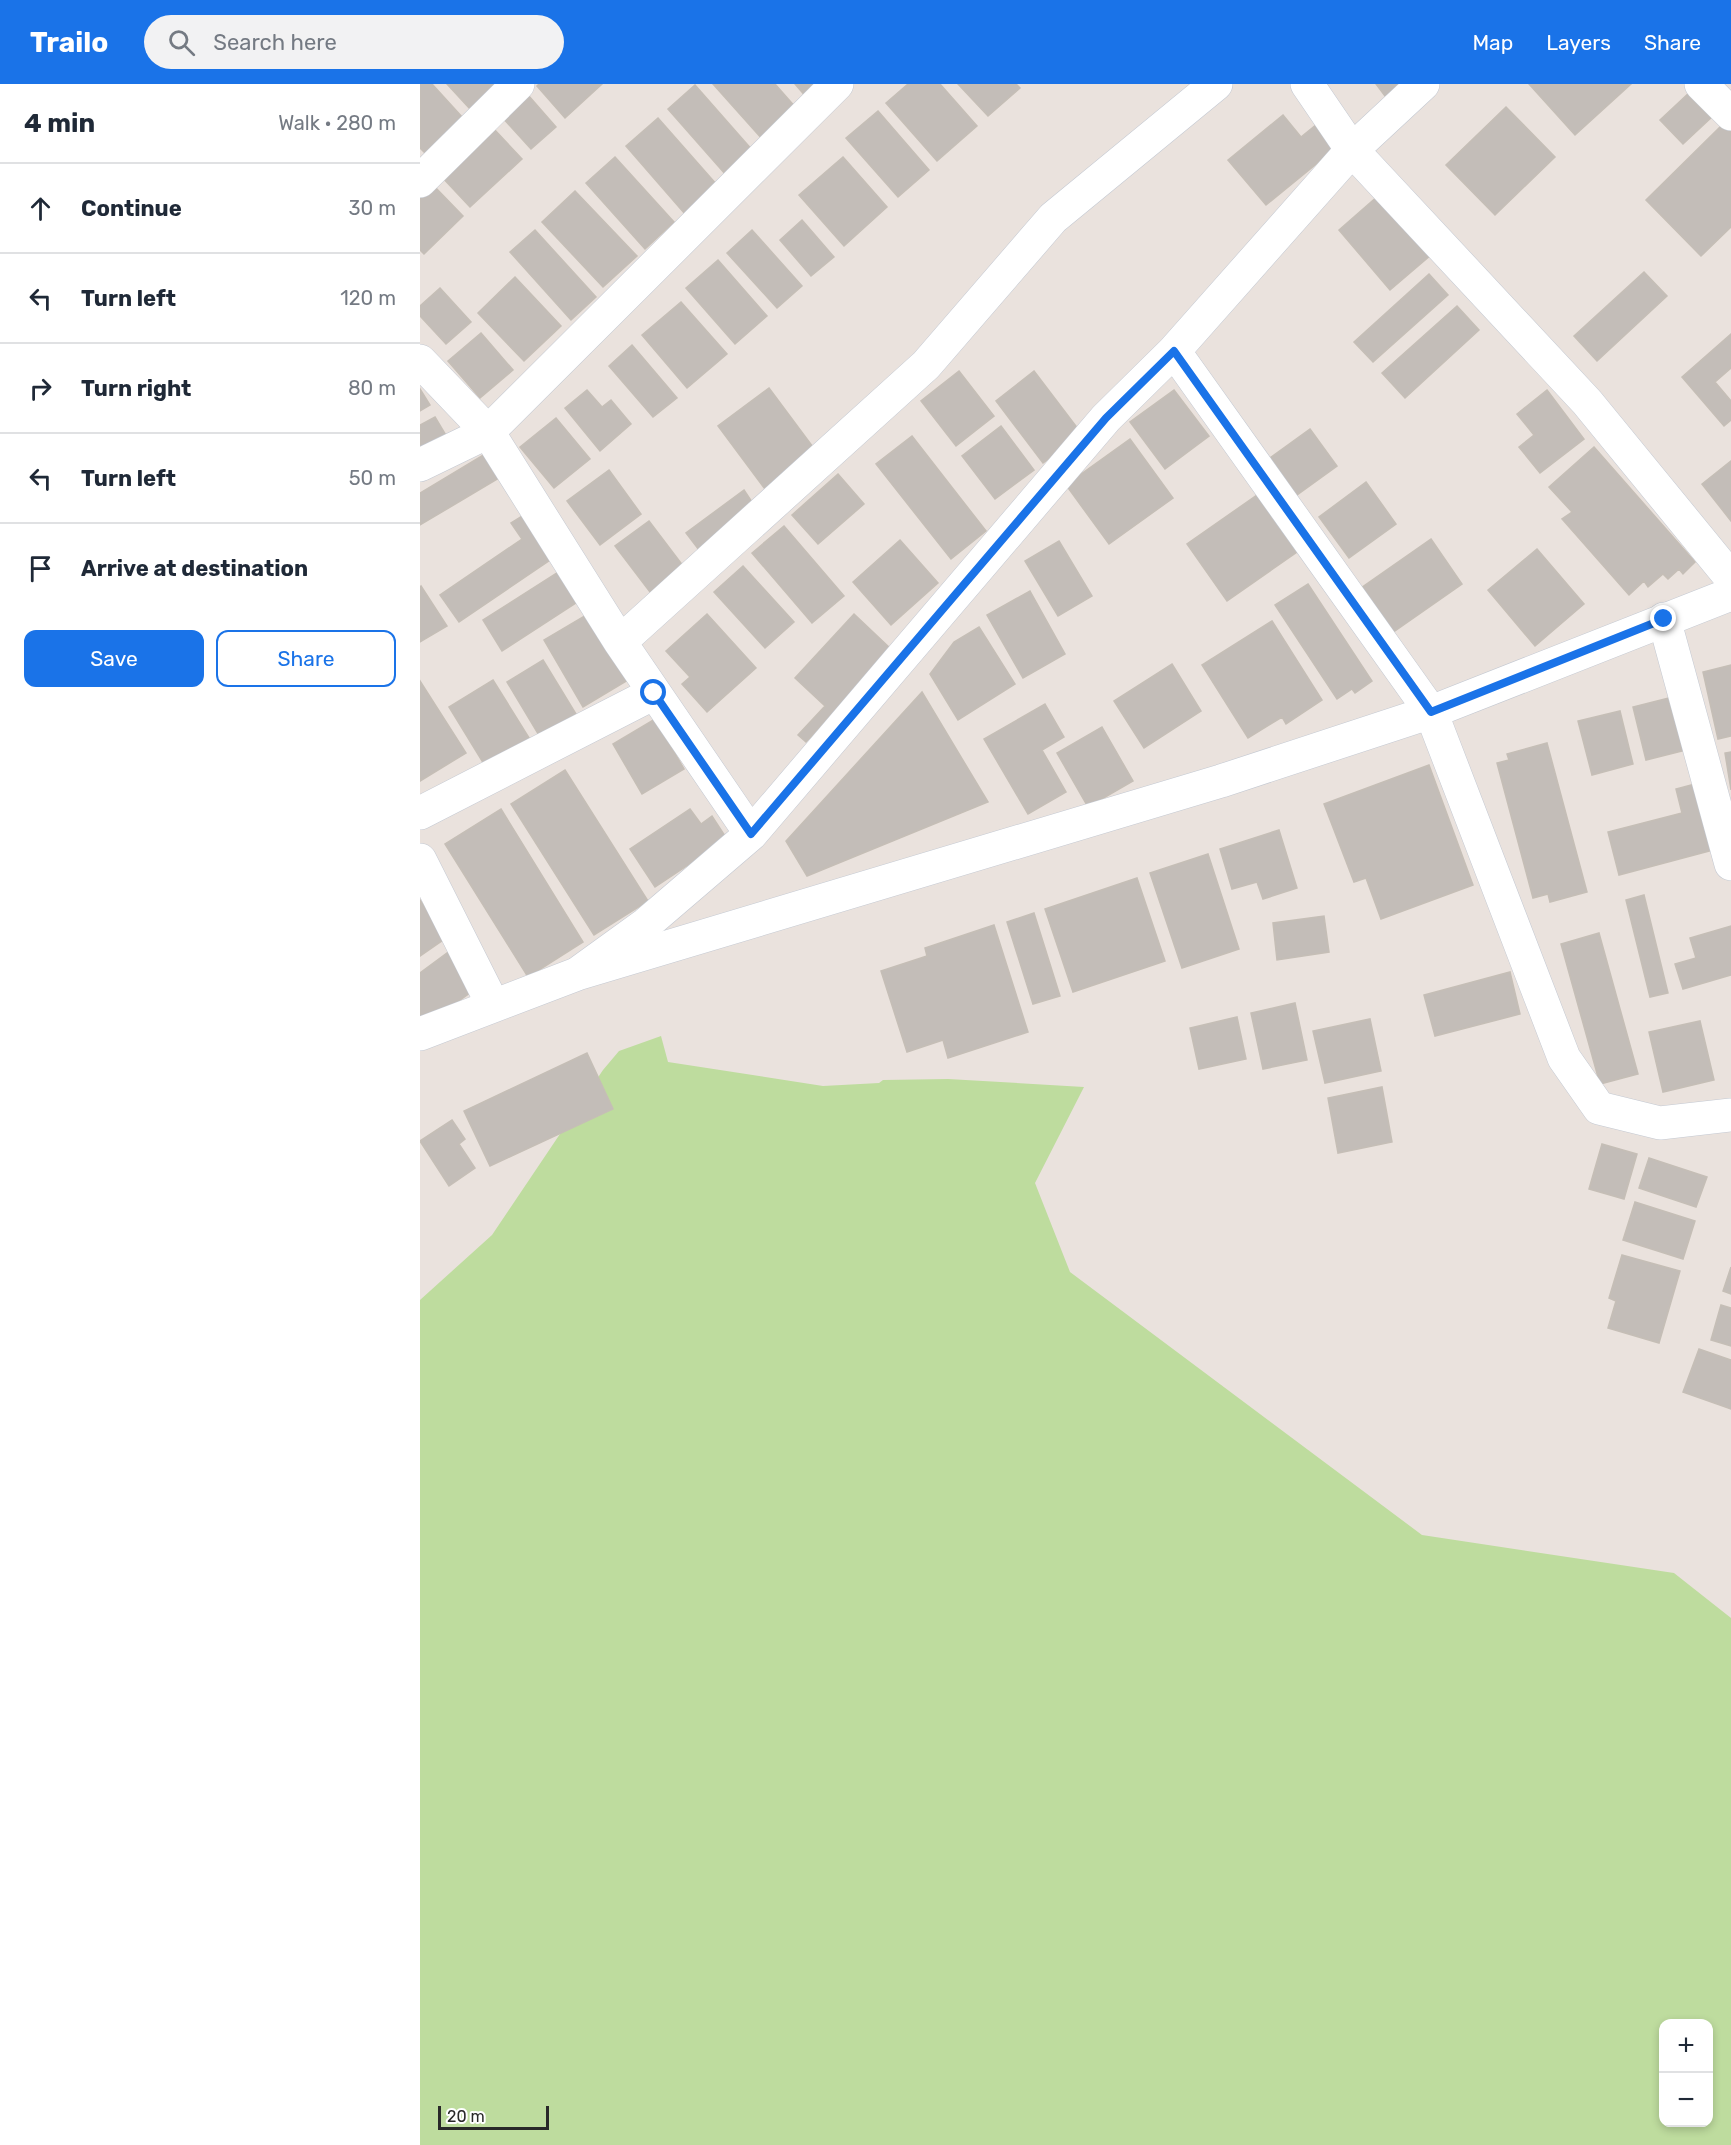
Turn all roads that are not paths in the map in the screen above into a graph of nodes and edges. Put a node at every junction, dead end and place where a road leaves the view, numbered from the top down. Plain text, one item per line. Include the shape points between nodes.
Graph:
1 (518, 84) edge
2 (837, 84) edge
3 (1216, 84) edge
4 (1307, 84) edge
5 (1423, 84) edge
6 (1701, 84) edge
7 (1731, 114) edge
8 (1352, 150) junction
9 (420, 181) edge
10 (1174, 351) junction
11 (420, 361) edge
12 (488, 432) junction
13 (420, 465) edge
14 (1731, 578) edge
15 (1731, 594) edge
16 (1664, 619) junction
17 (620, 642) junction
18 (654, 693) junction
19 (1431, 712) junction
20 (420, 813) edge
21 (751, 834) junction
22 (420, 860) edge
23 (1731, 864) edge
24 (577, 974) junction
25 (493, 1005) junction
26 (420, 1034) edge
27 (1731, 1114) edge

1 - 9 street
2 - 12 street
3 - 17 street via 1053,218 926,364
4 - 8 street
5 - 8 street
6 - 7 street
8 - 10 street
8 - 14 street via 1587,402
10 - 19 street
10 - 21 street via 1106,418
11 - 12 street
12 - 13 street
12 - 17 street
15 - 16 street
16 - 19 street
16 - 23 street
17 - 18 street
18 - 20 street
18 - 21 street
19 - 24 street via 1221,781
19 - 27 street via 1564,1058 1599,1108 1660,1123
21 - 24 street via 646,924
22 - 25 street
24 - 25 street
25 - 26 street

